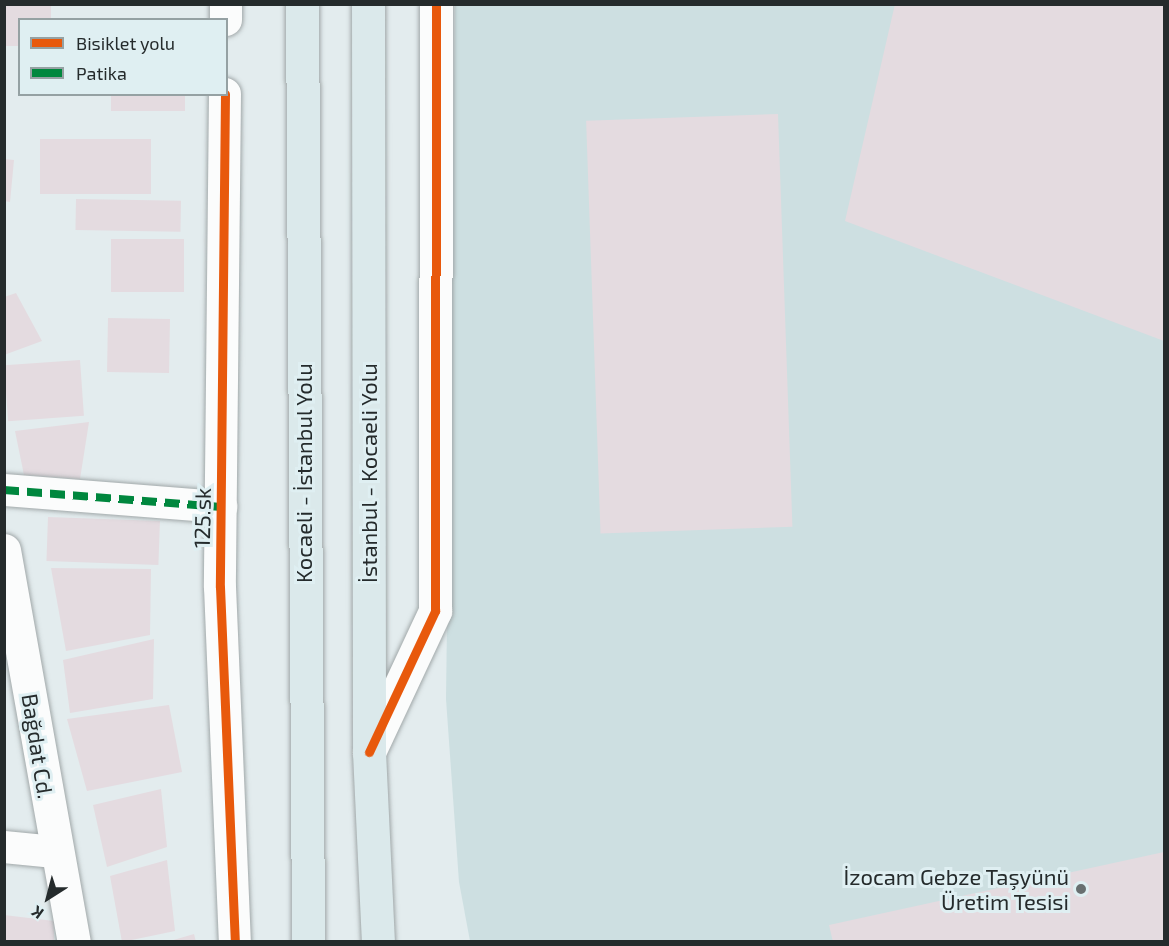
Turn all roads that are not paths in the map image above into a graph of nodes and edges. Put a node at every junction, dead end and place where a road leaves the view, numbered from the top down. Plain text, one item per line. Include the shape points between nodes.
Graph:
1 (302, 4) edge
2 (368, 4) edge
3 (436, 4) edge
4 (225, 96) edge
5 (4, 490) edge
6 (221, 507) junction
7 (4, 550) edge
8 (369, 752) junction
9 (4, 847) edge
10 (55, 852) junction
11 (74, 942) edge
12 (236, 942) edge
13 (308, 942) edge
14 (378, 942) edge

1 - 13 highway, Kocaeli - İstanbul Yolu
2 - 8 highway, İstanbul - Kocaeli Yolu
3 - 8 street via 435,611
4 - 6 street, 125.sk
5 - 6 street
6 - 12 street, 125.sk
7 - 10 street, Bağdat Cd.
8 - 14 highway, İstanbul - Kocaeli Yolu
9 - 10 street
10 - 11 street, Bağdat Cd.

